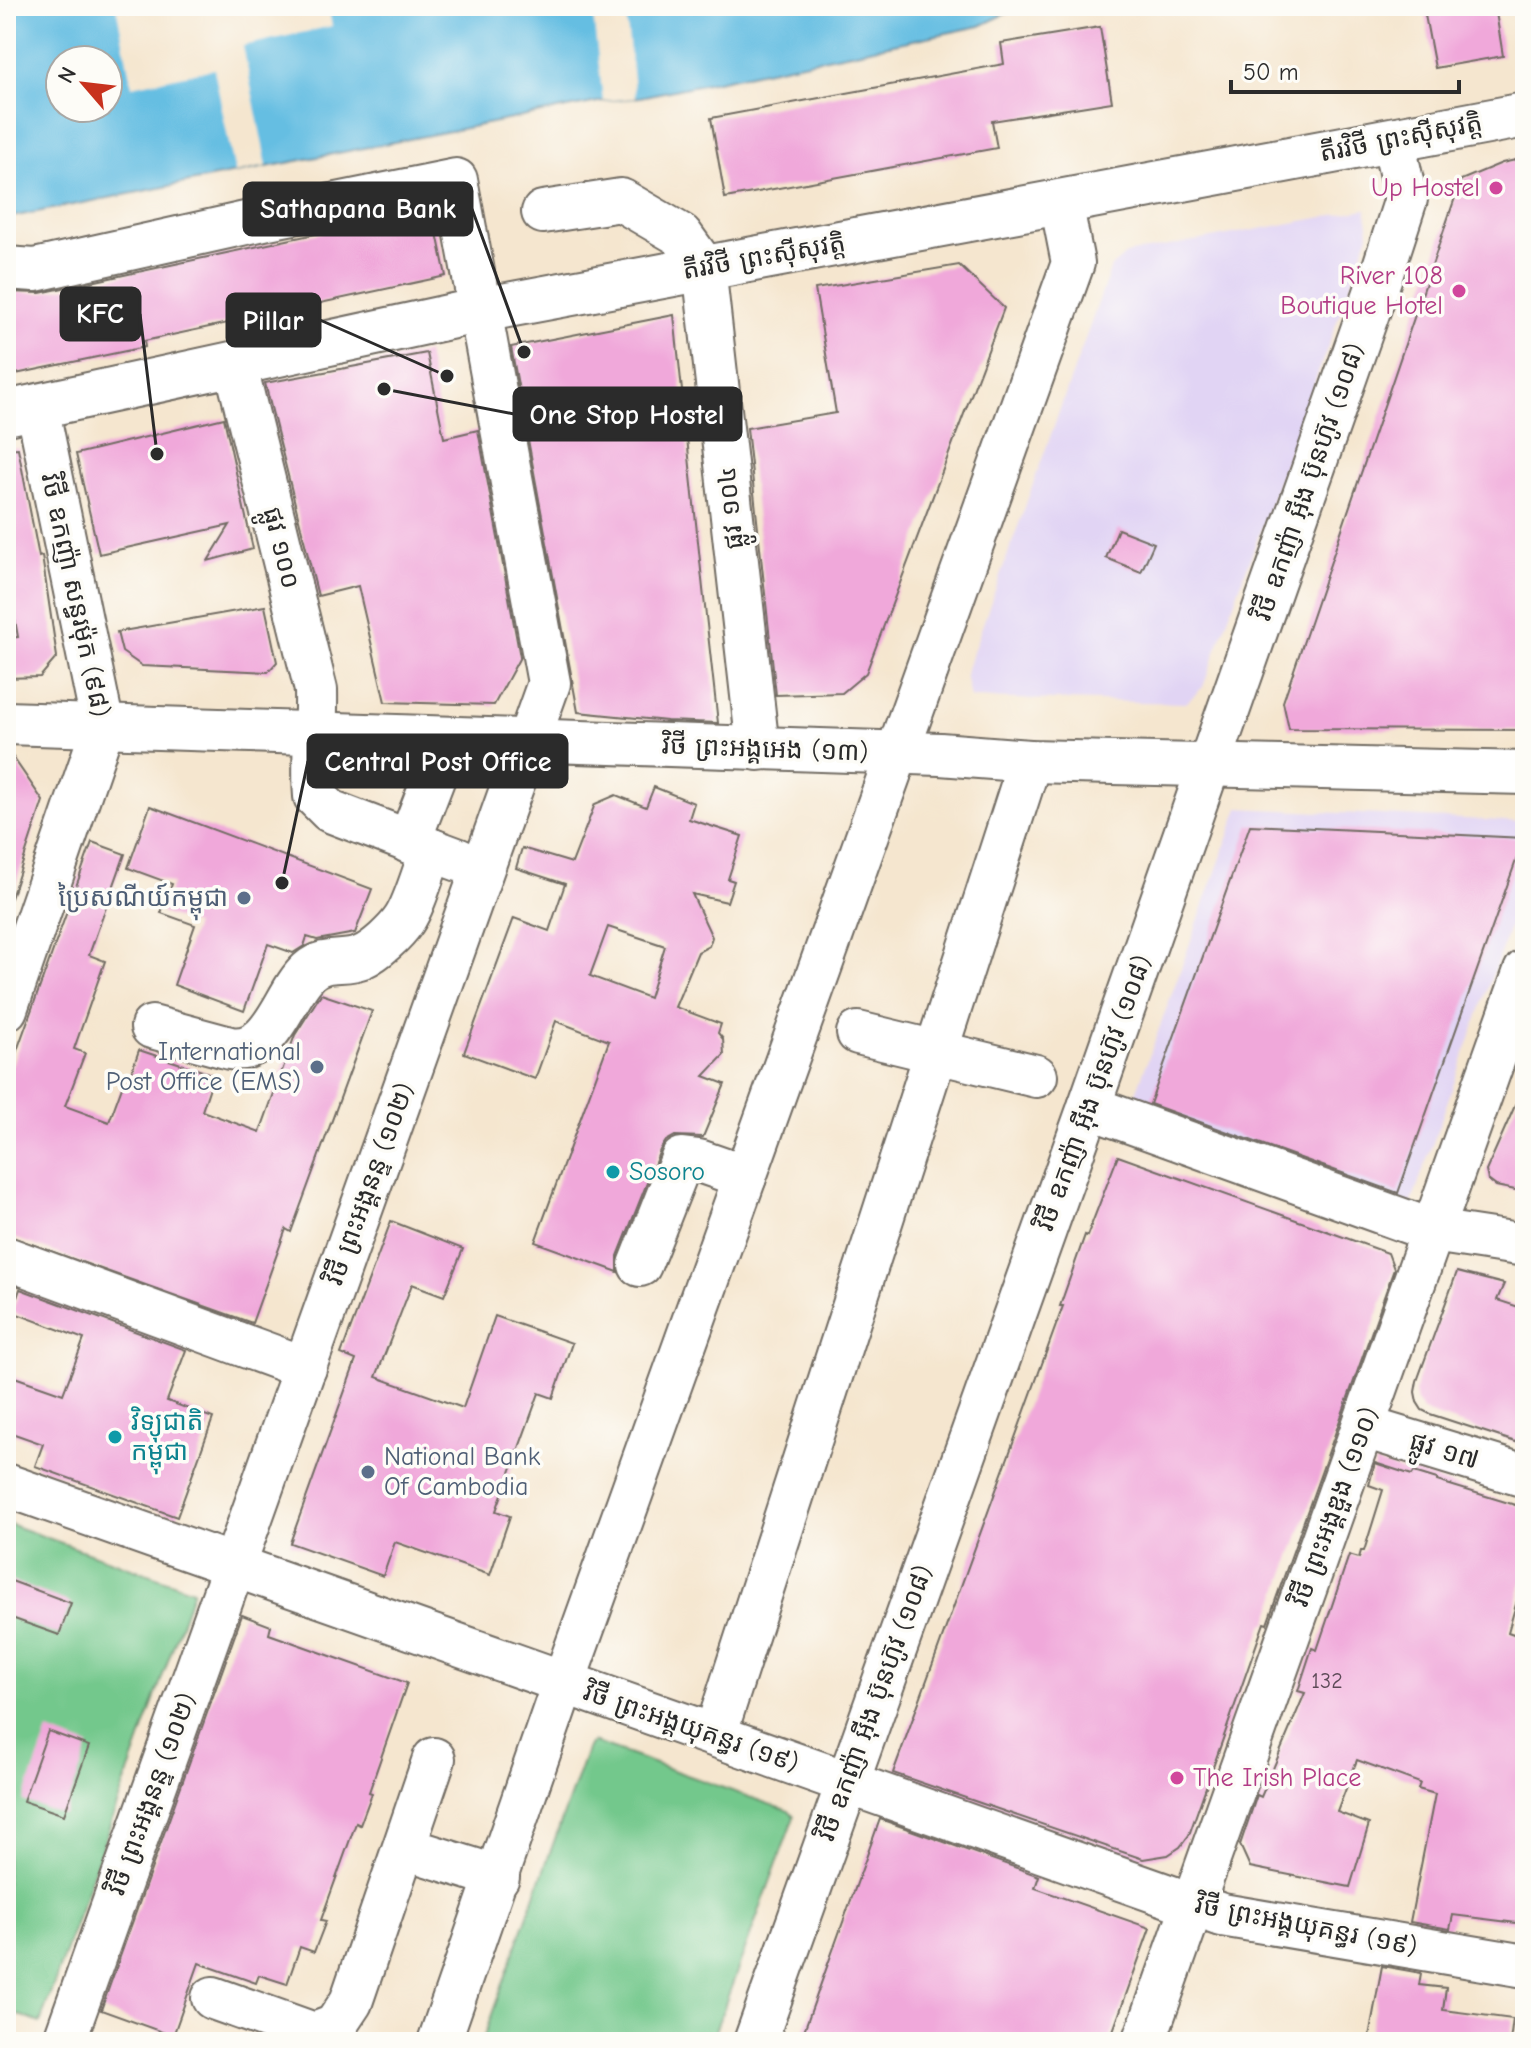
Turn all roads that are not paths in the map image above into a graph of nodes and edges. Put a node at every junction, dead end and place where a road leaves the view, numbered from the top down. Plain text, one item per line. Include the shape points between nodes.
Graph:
1 (1525, 115) edge
2 (1393, 140) junction
3 (1061, 202) junction
4 (543, 212) dead end
5 (704, 267) junction
6 (6, 268) edge
7 (481, 310) junction
8 (235, 363) junction
9 (21, 410) edge
10 (6, 723) edge
11 (103, 727) junction
12 (317, 735) junction
13 (449, 738) junction
14 (529, 741) junction
15 (758, 749) junction
16 (897, 754) junction
17 (1030, 761) junction
18 (1210, 764) junction
19 (1525, 773) edge
20 (420, 846) junction
21 (483, 869) junction
22 (1525, 971) edge
23 (6, 1009) edge
24 (152, 1027) dead end
25 (858, 1033) dead end
26 (936, 1052) junction
27 (1036, 1076) dead end
28 (1089, 1107) junction
29 (745, 1177) junction
30 (1433, 1231) junction
31 (1525, 1245) edge
32 (6, 1258) edge
33 (640, 1265) dead end
34 (305, 1368) junction
35 (1364, 1427) junction
36 (1525, 1476) edge
37 (6, 1485) edge
38 (234, 1567) junction
39 (563, 1684) junction
40 (715, 1735) junction
41 (434, 1759) dead end
42 (846, 1783) junction
43 (405, 1848) junction
44 (498, 1877) junction
45 (1194, 1906) junction
46 (1525, 1966) edge
47 (213, 1998) dead end
48 (64, 2042) edge
49 (439, 2042) edge
50 (755, 2042) edge
51 (1144, 2042) edge

1 - 2 main road, តីរវិថី ព្រះស៊ីសុវត្តិ
2 - 3 main road, តីរវិថី ព្រះស៊ីសុវត្តិ
2 - 18 street, វិថី ឧកញ៉ា អ៊ីង ប៊ុនហ៊ូវ (១០៨) via 1406,199
3 - 5 main road, តីរវិថី ព្រះស៊ីសុវត្តិ
3 - 16 street via 1073,263
4 - 5 street via 621,200 681,235
5 - 7 main road, តីរវិថី ព្រះស៊ីសុវត្តិ
5 - 15 street, ផ្លូវ ១០៤
6 - 7 street, វិថី ព្រះអង្គនន្ទ (១០២) via 35,270 456,180
7 - 8 main road, តីរវិថី ព្រះស៊ីសុវត្តិ
7 - 14 street, វិថី ព្រះអង្គនន្ទ (១០២) via 549,683
8 - 9 main road, តីរវិថី ព្រះស៊ីសុវត្តិ
8 - 12 street, ផ្លូវ ១០០ via 316,690
9 - 11 street, វិថី ឧកញ៉ា សន្ធរម៉ុក (៩៨)
10 - 11 street, វិថី ព្រះអង្គអេង (១៣)
11 - 12 street, វិថី ព្រះអង្គអេង (១៣)
11 - 23 street, វិថី ឧកញ៉ា សន្ធរម៉ុក (៩៨)
12 - 13 street, វិថី ព្រះអង្គអេង (១៣)
12 - 20 street, ផ្លូវ ១០០ via 315,796 330,811
13 - 14 street, វិថី ព្រះអង្គអេង (១៣)
13 - 20 street
14 - 15 street, វិថី ព្រះអង្គអេង (១៣)
14 - 21 street, វិថី ព្រះអង្គនន្ទ (១០២)
15 - 16 street, វិថី ព្រះអង្គអេង (១៣)
16 - 17 street, វិថី ព្រះអង្គអេង (១៣)
16 - 29 street
17 - 18 street, វិថី ព្រះអង្គអេង (១៣)
17 - 26 street
18 - 19 street, វិថី ព្រះអង្គអេង (១៣)
18 - 28 street, វិថី ឧកញ៉ា អ៊ីង ប៊ុនហ៊ូវ (១០៨)
20 - 21 street, ផ្លូវ ១០០
20 - 24 street via 404,920 362,957 321,963 308,972 263,1038 251,1047 230,1048
21 - 34 street, វិថី ព្រះអង្គនន្ទ (១០២)
22 - 30 street, វិថី ព្រះអង្គឌួង (១១០)
25 - 26 street
26 - 27 street
26 - 40 street
28 - 30 street
28 - 42 street, វិថី ឧកញ៉ា អ៊ីង ប៊ុនហ៊ូវ (១០៨)
29 - 33 street via 682,1159
29 - 39 street
30 - 31 street
30 - 35 street, វិថី ព្រះអង្គឌួង (១១០)
32 - 34 street
34 - 38 street, វិថី ព្រះអង្គនន្ទ (១០២)
35 - 36 street, ផ្លូវ ១៧
35 - 45 street, វិថី ព្រះអង្គឌួង (១១០)
37 - 38 street, វិថី ព្រះអង្គយុគន្ធរ (១៩)
38 - 39 street, វិថី ព្រះអង្គយុគន្ធរ (១៩)
38 - 48 street, វិថី ព្រះអង្គនន្ទ (១០២)
39 - 40 street, វិថី ព្រះអង្គយុគន្ធរ (១៩)
39 - 44 street
40 - 42 street, វិថី ព្រះអង្គយុគន្ធរ (១៩)
41 - 43 street
42 - 45 street, វិថី ព្រះអង្គយុគន្ធរ (១៩)
42 - 50 street, វិថី ឧកញ៉ា អ៊ីង ប៊ុនហ៊ូវ (១០៨)
43 - 44 street
43 - 47 street via 351,2002 335,2026 314,2034
44 - 49 street
45 - 46 street, វិថី ព្រះអង្គយុគន្ធរ (១៩)
45 - 51 street, វិថី ព្រះអង្គឌួង (១១០)

